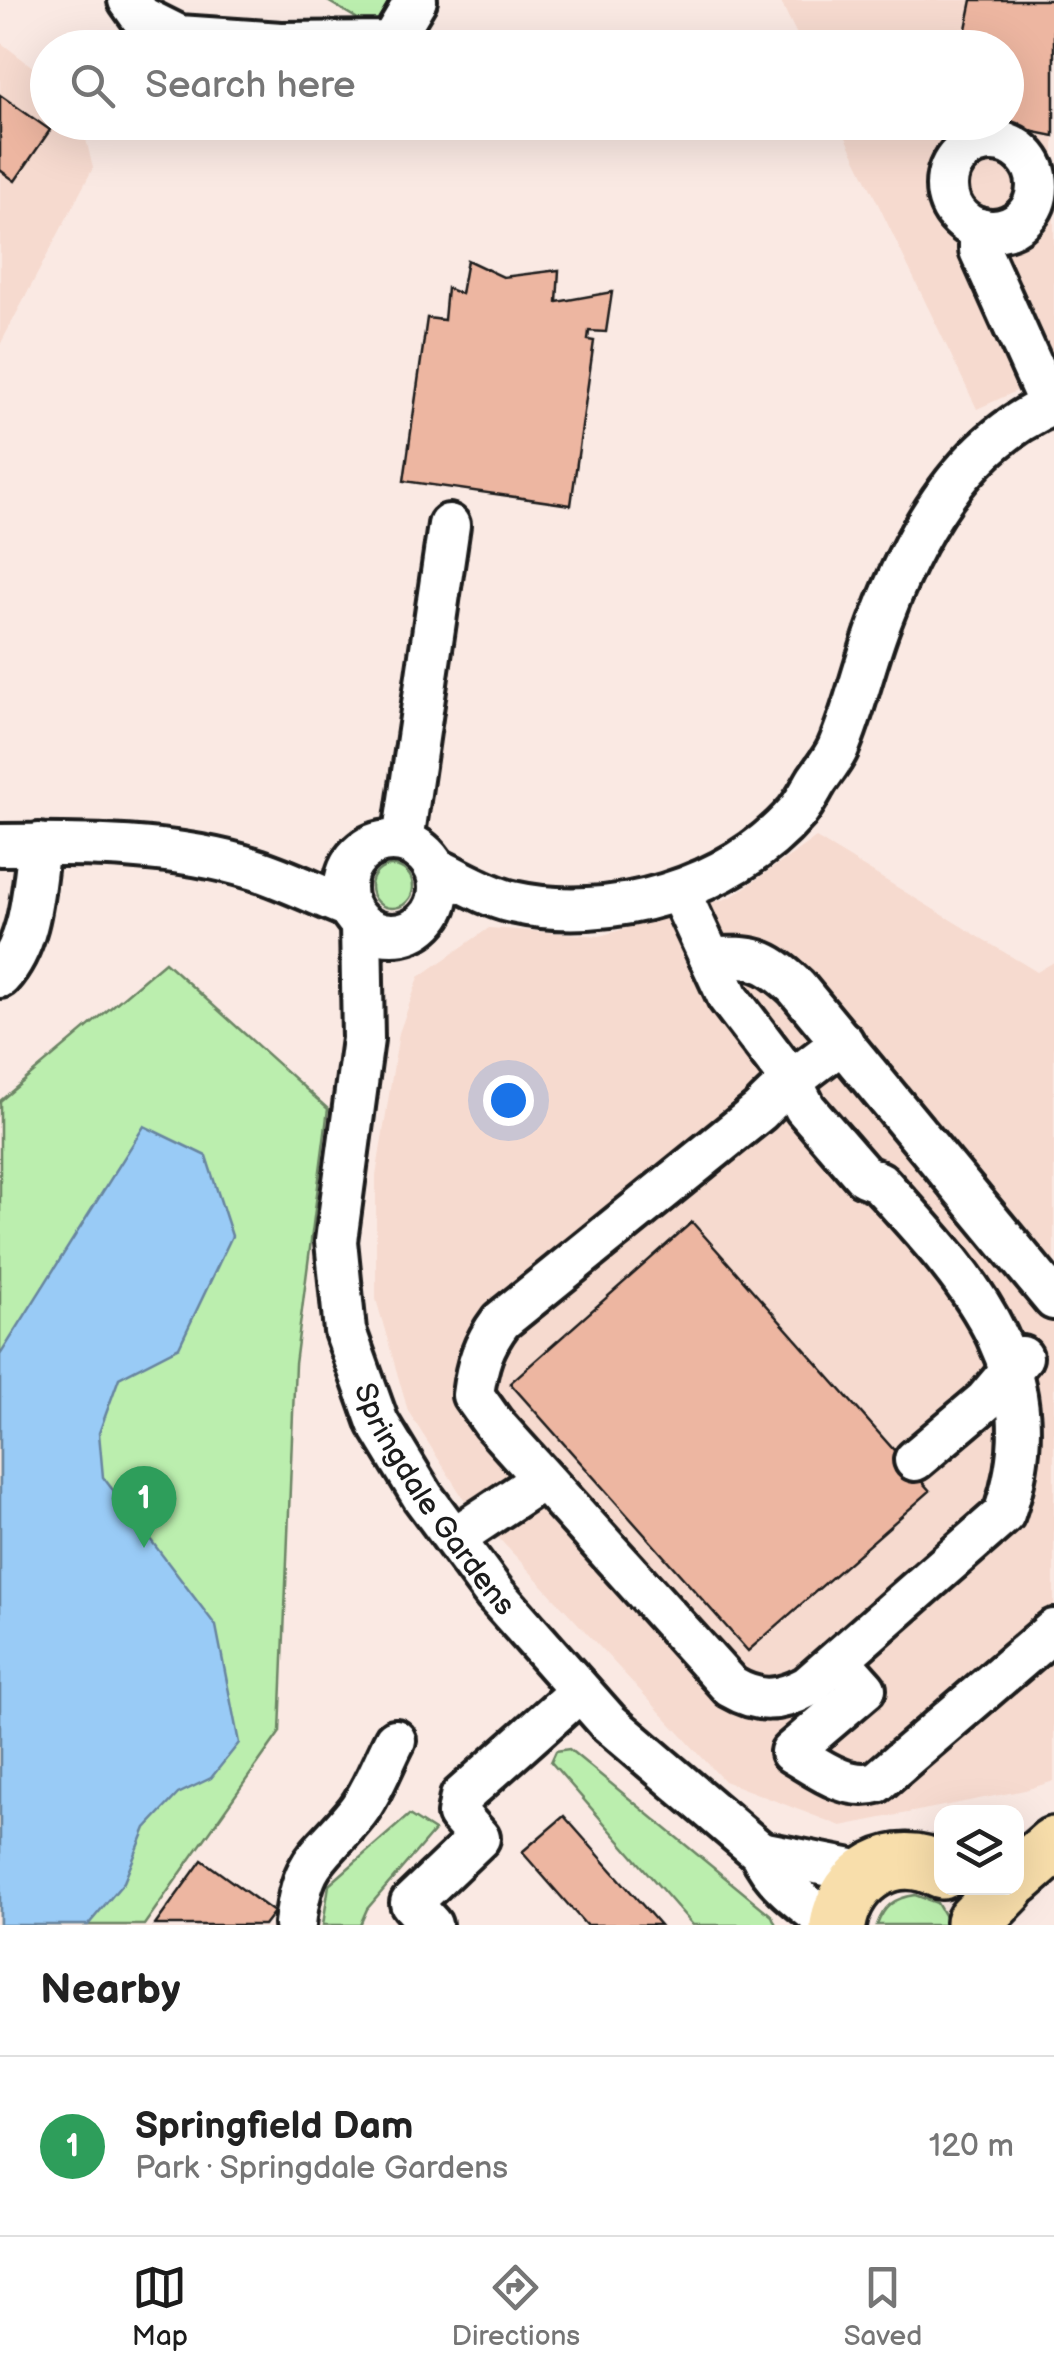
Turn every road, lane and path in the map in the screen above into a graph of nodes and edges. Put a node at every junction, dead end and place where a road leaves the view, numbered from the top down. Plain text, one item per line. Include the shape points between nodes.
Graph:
1 (128, 0) edge
2 (416, 0) edge
3 (166, 30) edge
4 (399, 30) edge
5 (1039, 222) edge
6 (980, 229) junction
7 (1052, 405) edge
8 (448, 525) dead end
9 (403, 841) junction
10 (20, 844) edge
11 (356, 857) junction
12 (435, 868) junction
13 (254, 869) junction
14 (679, 891) junction
15 (509, 901) junction
16 (354, 916) junction
17 (414, 926) junction
18 (710, 958) junction
19 (0, 977) edge
20 (363, 1039) junction
21 (843, 1042) junction
22 (795, 1084) junction
23 (1054, 1300) edge
24 (1022, 1356) junction
25 (916, 1460) dead end
26 (543, 1478) junction
27 (454, 1538) junction
28 (1054, 1630) edge
29 (839, 1660) junction
30 (580, 1691) junction
31 (394, 1740) dead end
32 (1054, 1843) edge
33 (1024, 1844) edge
34 (760, 1852) junction
35 (1024, 1871) edge
36 (934, 1883) edge
37 (934, 1885) edge
38 (296, 1925) edge
39 (431, 1925) edge
40 (835, 1925) edge

1 - 3 street via 141,18
2 - 4 street
5 - 6 street
5 - 6 street via 1033,168 1017,148 980,143 958,156 948,192 958,216
6 - 7 street via 980,250
7 - 14 street via 988,448 954,481 914,546 882,618 837,750 796,812 749,854
8 - 9 street
9 - 11 street via 382,841
9 - 12 street
10 - 13 street via 122,847
10 - 19 street via 28,918 15,961
11 - 13 street
11 - 16 street via 344,887
12 - 15 street
12 - 17 street via 440,888 434,909
13 - 16 street
14 - 15 street via 565,909
14 - 18 street
15 - 17 street
16 - 17 street via 380,934
16 - 20 street, Springdale Gardens
17 - 20 street, Springdale Gardens
18 - 21 street via 753,958 780,972
18 - 22 street via 728,997
20 - 27 street, Springdale Gardens via 336,1241 345,1331 378,1422
21 - 22 street
21 - 23 street
22 - 24 street via 805,1108 864,1176 879,1182 1002,1317
22 - 26 street via 502,1321 482,1346 473,1394
24 - 25 street via 985,1401
24 - 29 street via 1035,1427 1021,1484 1004,1514
26 - 27 street
26 - 29 street via 731,1687 750,1698 787,1698
27 - 30 street, Springdale Gardens
28 - 29 street via 866,1785 848,1784 791,1752 865,1689
30 - 34 street, Springdale Gardens
30 - 39 street via 461,1796 458,1814 479,1838 411,1903
31 - 38 street via 359,1809 303,1878
32 - 33 highway
32 - 35 highway
34 - 36 street, Springdale Gardens
34 - 40 street, Springdale Gardens via 793,1894
37 - 40 highway via 852,1888

